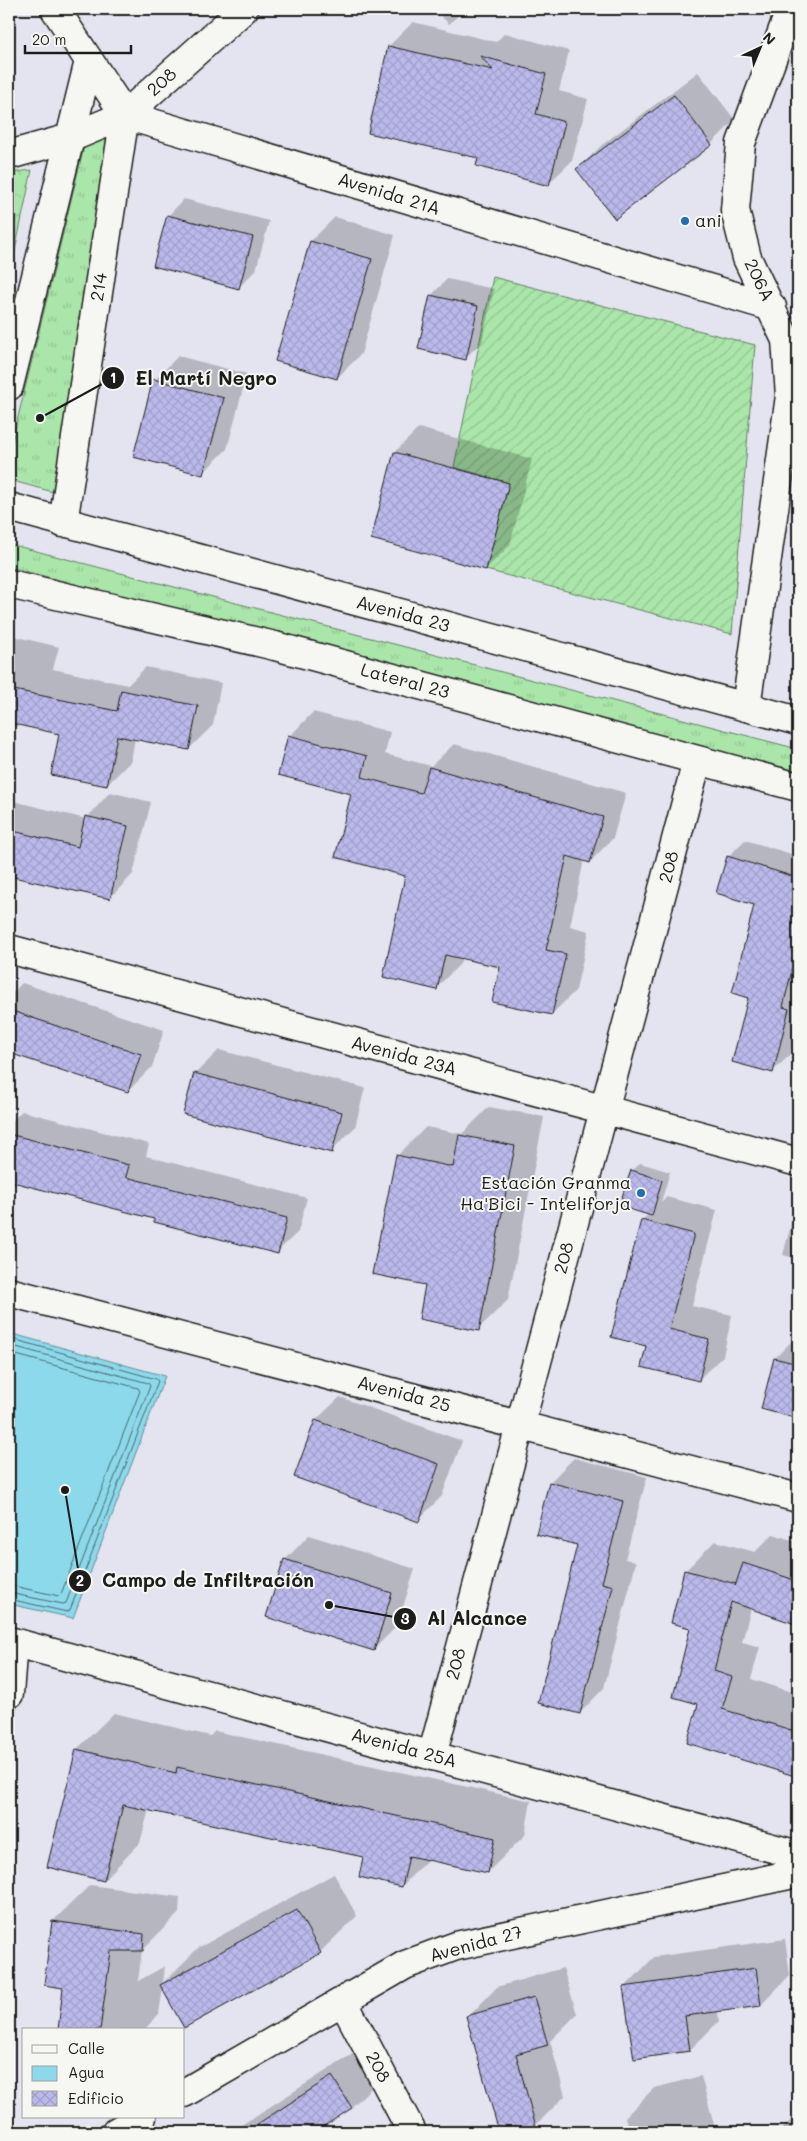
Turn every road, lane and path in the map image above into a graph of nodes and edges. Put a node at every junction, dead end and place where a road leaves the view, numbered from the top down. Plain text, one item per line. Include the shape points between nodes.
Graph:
1 (55, 9) edge
2 (244, 9) edge
3 (793, 9) edge
4 (89, 61) junction
5 (125, 115) junction
6 (70, 138) junction
7 (9, 155) edge
8 (772, 307) junction
9 (9, 386) edge
10 (9, 507) edge
11 (63, 523) junction
12 (9, 584) edge
13 (746, 707) junction
14 (798, 721) edge
15 (697, 761) junction
16 (798, 787) edge
17 (9, 949) edge
18 (604, 1110) junction
19 (798, 1162) edge
20 (9, 1292) edge
21 (520, 1425) junction
22 (798, 1498) edge
23 (11, 1641) edge
24 (9, 1694) edge
25 (432, 1756) junction
26 (798, 1855) edge
27 (798, 1873) edge
28 (343, 2001) junction
29 (185, 2092) edge
30 (140, 2118) edge
31 (116, 2132) edge
32 (412, 2132) edge

1 - 4 street
2 - 5 street, 208
3 - 8 street, 206A via 741,143 735,210 747,258
4 - 5 street
4 - 6 street
5 - 6 street
5 - 8 street, Avenida 21A
5 - 11 street, 214
6 - 7 street
6 - 9 street
8 - 13 street, 206A via 786,340 790,396
10 - 11 street, Avenida 23
11 - 13 street, Avenida 23
12 - 15 street, Lateral 23 via 276,646
13 - 14 street, Avenida 23
15 - 16 street, Lateral 23
15 - 18 street, 208
17 - 18 street, Avenida 23A
18 - 19 street, Avenida 23A
18 - 21 street, 208
20 - 21 street, Avenida 25
21 - 22 street, Avenida 25
21 - 25 street, 208
23 - 24 street
23 - 25 street, Avenida 25A
25 - 26 street, Avenida 25A
27 - 28 street, Avenida 27 via 456,1946 406,1965
28 - 29 street, Avenida 27
28 - 32 street, 208
30 - 31 street

